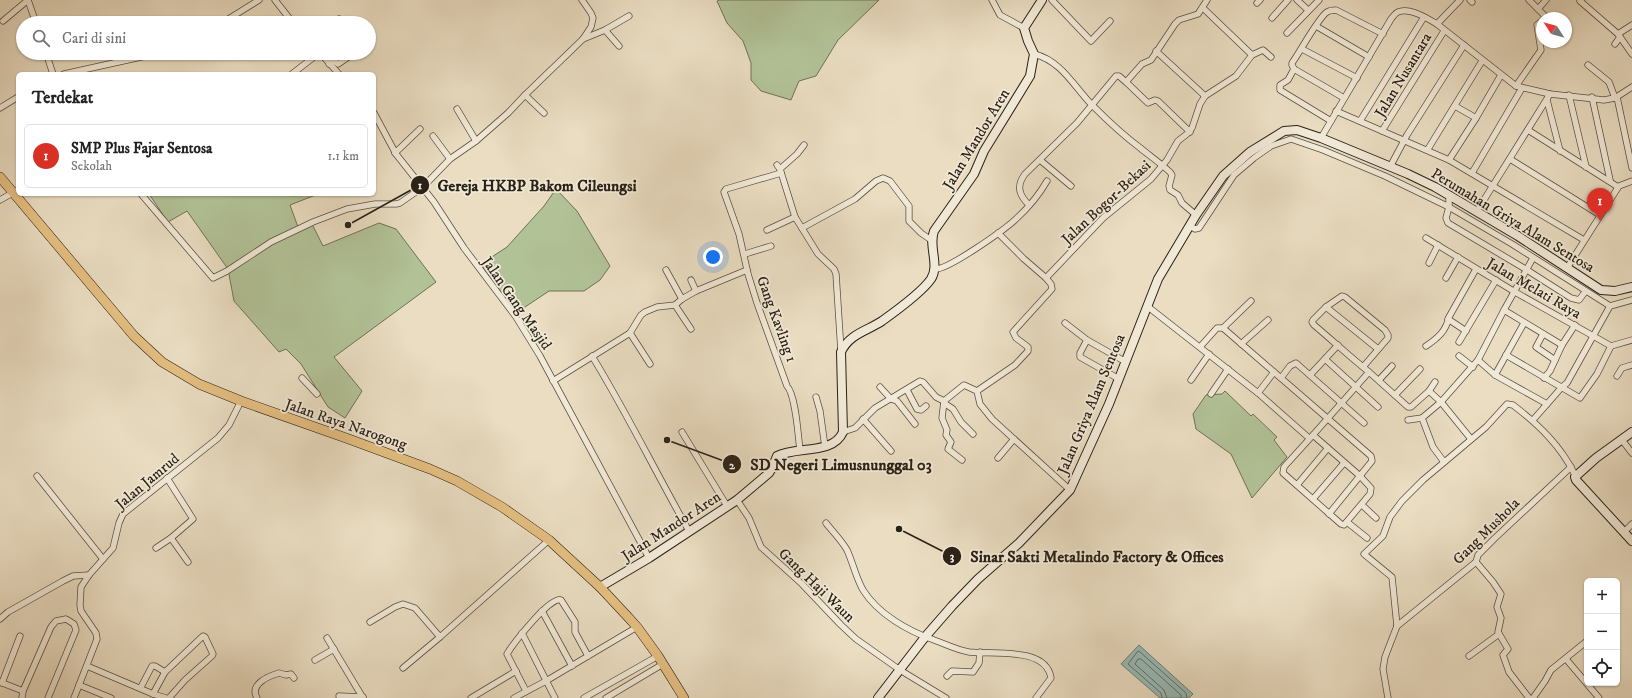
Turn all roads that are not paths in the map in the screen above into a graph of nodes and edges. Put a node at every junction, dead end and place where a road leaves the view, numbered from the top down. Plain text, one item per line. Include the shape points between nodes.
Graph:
1 (28, 0) edge
2 (258, 0) edge
3 (275, 0) edge
4 (582, 0) edge
5 (992, 0) edge
6 (1042, 0) edge
7 (1052, 0) edge
8 (1207, 0) edge
9 (1288, 0) edge
10 (1297, 0) edge
11 (1319, 0) edge
12 (1460, 0) edge
13 (1529, 0) edge
14 (1546, 0) edge
15 (1580, 0) edge
16 (1202, 8) junction
17 (1538, 9) junction
18 (1308, 10) junction
19 (1541, 12) edge
20 (34, 16) edge
21 (233, 16) edge
22 (288, 16) edge
23 (629, 16) dead end
24 (1424, 17) junction
25 (1272, 18) dead end
26 (3, 21) dead end
27 (1110, 21) dead end
28 (1437, 24) junction
29 (1632, 25) edge
30 (1316, 26) junction
31 (1024, 28) junction
32 (605, 30) junction
33 (1444, 31) junction
34 (1287, 33) dead end
35 (1382, 34) junction
36 (1619, 36) junction
37 (583, 39) junction
38 (1615, 44) dead end
39 (1464, 45) junction
40 (619, 46) dead end
41 (1541, 48) edge
42 (1302, 49) junction
43 (1156, 51) junction
44 (1034, 54) junction
45 (1632, 54) edge
46 (1252, 55) junction
47 (1271, 56) dead end
48 (1369, 57) junction
49 (48, 60) edge
50 (127, 60) edge
51 (310, 60) edge
52 (326, 60) edge
53 (344, 60) edge
54 (1482, 61) junction
55 (330, 64) junction
56 (1588, 65) dead end
57 (1294, 69) junction
58 (52, 72) edge
59 (73, 72) edge
60 (295, 72) edge
61 (337, 72) edge
62 (1501, 75) junction
63 (1357, 78) junction
64 (1126, 82) junction
65 (1519, 87) junction
66 (1632, 87) edge
67 (1550, 94) junction
68 (525, 95) junction
69 (1569, 95) junction
70 (1205, 96) junction
71 (16, 98) edge
72 (1344, 98) junction
73 (1592, 98) junction
74 (1616, 98) junction
75 (1547, 100) junction
76 (1092, 105) junction
77 (1455, 106) junction
78 (0, 108) edge
79 (457, 109) dead end
80 (1336, 111) junction
81 (544, 113) dead end
82 (376, 117) edge
83 (1476, 118) junction
84 (1331, 121) junction
85 (1360, 121) junction
86 (420, 129) dead end
87 (1528, 130) junction
88 (1382, 131) junction
89 (1190, 132) junction
90 (1310, 134) junction
91 (433, 136) dead end
92 (1323, 139) junction
93 (476, 141) junction
94 (1406, 141) junction
95 (1269, 144) junction
96 (1307, 144) junction
97 (804, 145) dead end
98 (1428, 149) junction
99 (1323, 150) junction
100 (1560, 151) junction
101 (395, 153) junction
102 (1631, 155) edge
103 (450, 159) junction
104 (1510, 159) junction
105 (1040, 160) junction
106 (1449, 160) junction
107 (1163, 165) junction
108 (1390, 167) junction
109 (1586, 167) junction
110 (1632, 168) edge
111 (779, 169) junction
112 (1472, 173) junction
113 (0, 177) edge
114 (1610, 180) junction
115 (1047, 181) dead end
116 (1632, 181) edge
117 (423, 186) junction
118 (1071, 186) dead end
119 (1494, 186) junction
120 (1618, 187) junction
121 (16, 191) edge
122 (1449, 195) junction
123 (20, 196) edge
124 (143, 196) edge
125 (0, 200) edge
126 (1029, 206) junction
127 (1449, 207) junction
128 (1477, 211) junction
129 (1196, 215) junction
130 (1600, 215) junction
131 (795, 217) junction
132 (1190, 226) junction
133 (802, 228) junction
134 (767, 230) dead end
135 (998, 233) junction
136 (1426, 238) dead end
137 (931, 240) junction
138 (1584, 240) junction
139 (1438, 245) junction
140 (771, 246) dead end
141 (745, 254) junction
142 (1458, 257) junction
143 (1534, 258) junction
144 (1429, 263) dead end
145 (1567, 268) junction
146 (1476, 269) junction
147 (666, 270) dead end
148 (747, 270) junction
149 (935, 270) junction
150 (1527, 270) junction
151 (1046, 278) junction
152 (1446, 278) dead end
153 (691, 280) dead end
154 (1496, 280) junction
155 (1632, 287) edge
156 (696, 291) junction
157 (1515, 292) junction
158 (1585, 292) junction
159 (682, 299) junction
160 (1632, 300) edge
161 (1251, 301) dead end
162 (675, 305) junction
163 (1147, 306) junction
164 (1610, 306) junction
165 (1326, 307) junction
166 (1504, 310) junction
167 (1448, 319) junction
168 (1268, 320) dead end
169 (1065, 323) dead end
170 (1524, 323) junction
171 (1575, 325) junction
172 (1223, 328) junction
173 (691, 329) dead end
174 (1466, 331) junction
175 (630, 333) junction
176 (1543, 334) junction
177 (1593, 336) junction
178 (1087, 340) junction
179 (1632, 340) edge
180 (1459, 342) dead end
181 (1241, 344) junction
182 (1562, 344) junction
183 (1338, 345) junction
184 (1426, 346) dead end
185 (1611, 346) junction
186 (1200, 347) junction
187 (1378, 349) junction
188 (841, 352) junction
189 (1209, 354) junction
190 (1506, 355) junction
191 (592, 356) junction
192 (1459, 356) dead end
193 (1325, 359) junction
194 (1478, 360) junction
195 (1555, 360) junction
196 (1126, 362) junction
197 (650, 364) dead end
198 (1632, 365) edge
199 (1392, 366) dead end
200 (1363, 367) junction
201 (1473, 367) junction
202 (1228, 369) junction
203 (1420, 369) dead end
204 (1274, 372) junction
205 (1369, 372) junction
206 (1310, 375) junction
207 (1495, 375) junction
208 (1617, 376) dead end
209 (302, 378) dead end
210 (1281, 378) junction
211 (1544, 378) junction
212 (1119, 379) junction
213 (1192, 380) dead end
214 (1379, 380) junction
215 (553, 381) junction
216 (1435, 382) dead end
217 (880, 387) dead end
218 (1562, 387) junction
219 (1356, 388) junction
220 (907, 390) junction
221 (977, 391) junction
222 (1429, 391) junction
223 (1258, 393) junction
224 (318, 394) dead end
225 (1211, 394) dead end
226 (1395, 395) junction
227 (816, 397) dead end
228 (891, 399) junction
229 (241, 402) junction
230 (944, 402) junction
231 (1441, 402) junction
232 (1341, 404) junction
233 (1547, 404) junction
234 (926, 406) dead end
235 (1378, 407) dead end
236 (1422, 418) junction
237 (863, 419) junction
238 (1328, 420) junction
239 (1408, 420) dead end
240 (1533, 420) junction
241 (1364, 423) dead end
242 (915, 424) dead end
243 (682, 432) dead end
244 (843, 432) junction
245 (1632, 432) edge
246 (973, 434) dead end
247 (1311, 436) junction
248 (1014, 439) junction
249 (1471, 439) junction
250 (1622, 440) junction
251 (825, 447) junction
252 (1328, 448) junction
253 (800, 450) junction
254 (891, 451) dead end
255 (1632, 453) edge
256 (998, 458) dead end
257 (962, 460) dead end
258 (1344, 462) junction
259 (1444, 462) junction
260 (1571, 467) junction
261 (1575, 475) junction
262 (37, 476) dead end
263 (1360, 476) junction
264 (167, 478) junction
265 (1297, 485) junction
266 (1070, 490) junction
267 (1313, 499) junction
268 (737, 500) junction
269 (1362, 505) junction
270 (727, 506) junction
271 (1329, 514) junction
272 (1376, 518) dead end
273 (1347, 522) junction
274 (826, 524) dead end
275 (1632, 524) edge
276 (689, 531) junction
277 (1624, 532) junction
278 (171, 538) junction
279 (1367, 538) dead end
280 (549, 540) junction
281 (1632, 542) edge
282 (156, 548) dead end
283 (649, 558) junction
284 (103, 559) junction
285 (188, 562) dead end
286 (1476, 562) junction
287 (89, 576) junction
288 (600, 588) junction
289 (542, 612) junction
290 (0, 619) edge
291 (370, 622) dead end
292 (1397, 626) junction
293 (637, 627) junction
294 (522, 633) junction
295 (1499, 634) junction
296 (20, 636) dead end
297 (924, 636) junction
298 (440, 637) junction
299 (327, 638) dead end
300 (1584, 644) edge
301 (334, 649) junction
302 (980, 652) junction
303 (588, 656) junction
304 (1469, 656) dead end
305 (1566, 659) junction
306 (315, 660) dead end
307 (660, 660) junction
308 (87, 666) junction
309 (572, 666) junction
310 (403, 668) dead end
311 (900, 670) junction
312 (516, 671) junction
313 (165, 672) junction
314 (947, 676) dead end
315 (294, 678) dead end
316 (546, 681) junction
317 (1, 683) edge
318 (79, 685) junction
319 (141, 686) dead end
320 (526, 691) junction
321 (153, 694) junction
322 (338, 695) edge
323 (23, 696) edge
324 (881, 697) edge
325 (48, 698) edge
326 (74, 698) edge
327 (111, 698) edge
328 (167, 698) edge
329 (257, 698) edge
330 (363, 698) edge
331 (471, 698) edge
332 (514, 698) edge
333 (556, 698) edge
334 (584, 698) edge
335 (606, 698) edge
336 (684, 698) edge
337 (946, 698) edge
338 (1036, 698) edge
339 (1388, 698) edge
340 (1529, 698) edge
341 (1533, 698) edge
342 (1599, 698) edge

1 - 20 street
1 - 26 street
2 - 21 street
3 - 22 street
4 - 37 street via 593,18 592,27
5 - 31 street via 1000,15
6 - 31 street
7 - 27 street via 1091,41
8 - 16 street
9 - 25 street
10 - 18 street
11 - 18 street
12 - 28 street
13 - 17 street
14 - 17 street
15 - 36 street
16 - 43 street via 1197,14 1175,24
16 - 46 street
17 - 19 street
18 - 34 street
23 - 32 street
24 - 28 street
24 - 35 street via 1408,11 1398,12
24 - 85 street
28 - 33 street
29 - 36 street
30 - 35 street via 1327,12 1336,10
30 - 42 street
30 - 48 street
31 - 44 street
32 - 37 street
32 - 40 street
33 - 39 street
33 - 88 street, Jalan Nusantara
35 - 48 street
36 - 38 street
36 - 45 street
37 - 68 street
39 - 54 street
39 - 94 street
41 - 65 street
42 - 57 street via 1292,63
42 - 63 street
43 - 64 street via 1151,60 1142,64
43 - 70 street
44 - 76 street via 1045,57 1060,68
44 - 137 street, Jalan Mandor Aren via 1027,82 984,151 974,174 937,226
46 - 47 street via 1263,50
46 - 70 street via 1236,76
48 - 63 street
49 - 58 street
50 - 59 street
51 - 60 street
52 - 55 street
53 - 55 street via 338,64 334,61
54 - 62 street
54 - 77 street
55 - 61 street
56 - 74 street via 1609,82
57 - 72 street
57 - 84 street via 1288,80 1280,85 1280,90
62 - 65 street
62 - 83 street
63 - 72 street
64 - 76 street via 1116,76
64 - 89 street via 1148,103 1155,100 1158,102
65 - 67 street
65 - 112 street
66 - 74 street
67 - 69 street
67 - 75 street
68 - 81 street
68 - 93 street
69 - 73 street
69 - 109 street
70 - 89 street
71 - 78 street
72 - 80 street
73 - 74 street
73 - 114 street
74 - 102 street
75 - 87 street
75 - 100 street
76 - 105 street
76 - 107 street via 1139,148
77 - 83 street
77 - 98 street
79 - 93 street
80 - 84 street
80 - 85 street
82 - 101 street, Jalan Gang Masjid
83 - 106 street
84 - 92 street
85 - 88 street
86 - 101 street
87 - 100 street
87 - 104 street
88 - 94 street
89 - 107 street, Jalan Bogor-Bekasi via 1178,141
90 - 92 street, Perumahan Griya Alam Sentosa
90 - 95 street, Perumahan Griya Alam Sentosa via 1286,130
90 - 96 street
91 - 103 street
92 - 99 street
92 - 108 street, Perumahan Griya Alam Sentosa
93 - 103 street
94 - 98 street
94 - 108 street
95 - 96 street via 1291,139
95 - 129 street, Perumahan Griya Alam Sentosa via 1250,152 1223,176
95 - 132 street via 1234,175 1199,228 1194,229
96 - 99 street
97 - 111 street
98 - 106 street
99 - 127 street
100 - 109 street
101 - 117 street, Jalan Gang Masjid
102 - 110 street
103 - 117 street
104 - 119 street
104 - 130 street
105 - 118 street
105 - 126 street via 1025,174 1019,184
106 - 112 street
107 - 129 street via 1171,173 1170,190
107 - 151 street, Jalan Bogor-Bekasi via 1146,184 1103,218
108 - 122 street, Perumahan Griya Alam Sentosa
109 - 114 street
111 - 131 street
111 - 141 street, Gang Kavling 1 via 724,192
112 - 119 street
113 - 121 main road, Jalan Raya Narogong
114 - 120 street
115 - 126 street
116 - 120 street
117 - 124 street via 396,204 375,204 347,209 313,222 271,242 213,278
117 - 215 street, Jalan Gang Masjid via 464,248 516,317
119 - 128 street
119 - 138 street
120 - 130 street
121 - 125 street
122 - 127 street
122 - 128 street, Perumahan Griya Alam Sentosa
123 - 229 main road, Jalan Raya Narogong via 87,282 146,349 199,384
126 - 135 street
127 - 143 street
127 - 150 street via 1445,221
128 - 145 street, Perumahan Griya Alam Sentosa
129 - 132 street, Perumahan Griya Alam Sentosa
130 - 138 street
131 - 133 street
131 - 134 street
132 - 163 street, Jalan Griya Alam Sentosa via 1158,279
133 - 137 street via 855,199 876,180 883,178 890,181 909,206 909,221
133 - 188 street via 818,254 836,274
135 - 149 street via 948,265
135 - 151 street
136 - 139 street, Jalan Melati Raya
137 - 149 street
138 - 145 street
139 - 142 street, Jalan Melati Raya
139 - 144 street
140 - 141 street
141 - 148 street, Gang Kavling 1
142 - 146 street, Jalan Melati Raya
142 - 152 street
143 - 150 street
143 - 158 street
145 - 155 street, Perumahan Griya Alam Sentosa via 1601,290 1615,291
146 - 154 street, Jalan Melati Raya
146 - 167 street
147 - 159 street
148 - 156 street
148 - 253 street, Gang Kavling 1 via 790,390
149 - 188 street via 930,280 915,295 881,321 853,336
150 - 157 street
150 - 158 street via 1575,300 1579,300
151 - 221 street via 1052,289 1013,332 1028,350 1015,366
153 - 156 street
154 - 157 street, Jalan Melati Raya
154 - 174 street
156 - 159 street
157 - 166 street
157 - 171 street, Jalan Melati Raya
158 - 164 street
159 - 162 street
160 - 164 street
161 - 172 street
162 - 173 street
162 - 175 street via 657,307 645,312
163 - 186 street
163 - 196 street, Jalan Griya Alam Sentosa
164 - 177 street
165 - 183 street via 1312,322
165 - 187 street
165 - 187 street via 1342,296 1357,306 1387,332 1388,338
166 - 170 street
166 - 194 street
167 - 174 street
167 - 184 street via 1448,324 1440,336
168 - 181 street
169 - 178 street
170 - 176 street
170 - 190 street
171 - 177 street, Jalan Melati Raya
171 - 182 street
172 - 181 street
172 - 186 street via 1218,328
174 - 180 street
175 - 191 street
175 - 197 street
176 - 182 street
176 - 195 street via 1536,347
177 - 185 street, Jalan Melati Raya
177 - 218 street via 1567,383
178 - 196 street
178 - 212 street via 1080,357
179 - 185 street
181 - 204 street
182 - 195 street
183 - 193 street
183 - 200 street
185 - 218 street via 1582,397 1577,397
186 - 189 street
187 - 200 street
188 - 244 street
189 - 202 street
189 - 213 street
190 - 207 street
190 - 211 street
191 - 215 street
191 - 276 street
192 - 201 street
193 - 206 street
193 - 219 street
194 - 201 street
194 - 207 street
195 - 211 street
196 - 212 street, Jalan Griya Alam Sentosa
198 - 208 street via 1622,368
199 - 214 street
200 - 205 street
201 - 231 street
202 - 223 street
202 - 225 street
203 - 226 street
204 - 210 street
204 - 223 street
205 - 214 street
205 - 219 street
206 - 210 street via 1294,363
206 - 232 street
207 - 233 street
209 - 224 street
210 - 238 street
211 - 218 street
212 - 266 street, Jalan Griya Alam Sentosa
214 - 226 street
215 - 283 street, Jalan Gang Masjid
216 - 222 street
217 - 228 street
218 - 233 street
219 - 232 street
219 - 235 street
220 - 228 street
220 - 230 street via 922,381 936,398
220 - 234 street via 917,409
221 - 230 street via 962,385
221 - 248 street via 980,404
222 - 226 street via 1409,407
222 - 231 street
223 - 247 street
227 - 251 street
228 - 237 street
228 - 242 street via 898,401
229 - 264 street, Jalan Jamrud via 229,425 218,438
229 - 280 main road, Jalan Raya Narogong via 430,468 488,498
230 - 246 street
230 - 257 street via 942,418 947,430 946,436 951,442 948,449
231 - 236 street
231 - 249 street
232 - 238 street
232 - 241 street
233 - 240 street
236 - 239 street
236 - 259 street via 1434,448
237 - 244 street via 854,428
237 - 254 street
238 - 247 street
238 - 263 street via 1373,458
240 - 249 street via 1513,405 1507,404
240 - 260 street via 1550,437
243 - 270 street
244 - 251 street, Jalan Mandor Aren via 837,441
245 - 250 street
247 - 252 street
247 - 265 street via 1283,469 1283,473
248 - 256 street
248 - 266 street
249 - 259 street
250 - 255 street
250 - 261 street
251 - 253 street, Jalan Mandor Aren
252 - 258 street
252 - 265 street
253 - 268 street, Jalan Mandor Aren via 777,456 769,473
258 - 263 street
258 - 267 street
259 - 292 street via 1402,502 1390,517 1383,536 1364,554 1392,577
260 - 261 street
260 - 286 street, Gang Mushola via 1482,550
261 - 277 street via 1576,480
262 - 284 street
263 - 269 street via 1372,490
263 - 271 street
264 - 278 street via 194,519
264 - 284 street, Jalan Jamrud via 123,514 113,548
265 - 267 street
266 - 297 street, Jalan Griya Alam Sentosa via 1019,543 978,579
267 - 271 street
268 - 270 street, Jalan Mandor Aren
268 - 311 street, Gang Haji Waun via 749,518 761,547 856,639
269 - 272 street
269 - 273 street
270 - 276 street, Jalan Mandor Aren
271 - 273 street via 1341,524
273 - 279 street
274 - 297 street via 846,549 863,589 876,607
275 - 277 street
276 - 283 street, Jalan Mandor Aren
277 - 281 street
278 - 282 street
278 - 285 street
280 - 288 main road, Jalan Raya Narogong
280 - 298 street
283 - 288 street, Jalan Mandor Aren
284 - 287 street, Jalan Jamrud
286 - 292 street, Gang Mushola
286 - 295 street via 1501,594 1497,608 1501,618
287 - 290 street via 73,576 62,581
287 - 308 street, Jalan Jamrud via 82,585 80,606 97,638
288 - 293 main road, Jalan Raya Narogong
289 - 294 street
289 - 303 street via 556,600 561,600 575,622 575,632
289 - 309 street
291 - 298 street via 403,604 415,608
292 - 339 street via 1383,669
293 - 303 street
293 - 307 main road, Jalan Raya Narogong
294 - 312 street via 507,655
294 - 316 street
295 - 304 street
295 - 340 street via 1507,648 1503,655 1509,672
296 - 317 street
297 - 302 street via 968,652
297 - 311 street, Jalan Griya Alam Sentosa
298 - 310 street
299 - 301 street
300 - 305 street
301 - 306 street
301 - 330 street
302 - 314 street via 979,663 973,672 952,671
302 - 338 street via 1033,658 1044,664 1050,670 1051,678
303 - 309 street
305 - 341 street via 1550,672
305 - 342 street
307 - 334 street
307 - 335 street
307 - 336 main road, Jalan Raya Narogong
308 - 318 street, Jalan Jamrud
308 - 321 street
309 - 316 street
311 - 324 street, Jalan Griya Alam Sentosa
311 - 337 street, Gang Haji Waun
312 - 320 street
312 - 331 street
313 - 319 street via 152,666
313 - 321 street
313 - 328 street via 205,636 212,656
315 - 329 street via 291,674 279,673 263,680 255,688
316 - 320 street
316 - 333 street
317 - 323 street
318 - 326 street, Jalan Jamrud
318 - 327 street
320 - 332 street
321 - 328 street
322 - 330 street
323 - 325 street via 51,627 56,621 66,619 74,624 76,630

